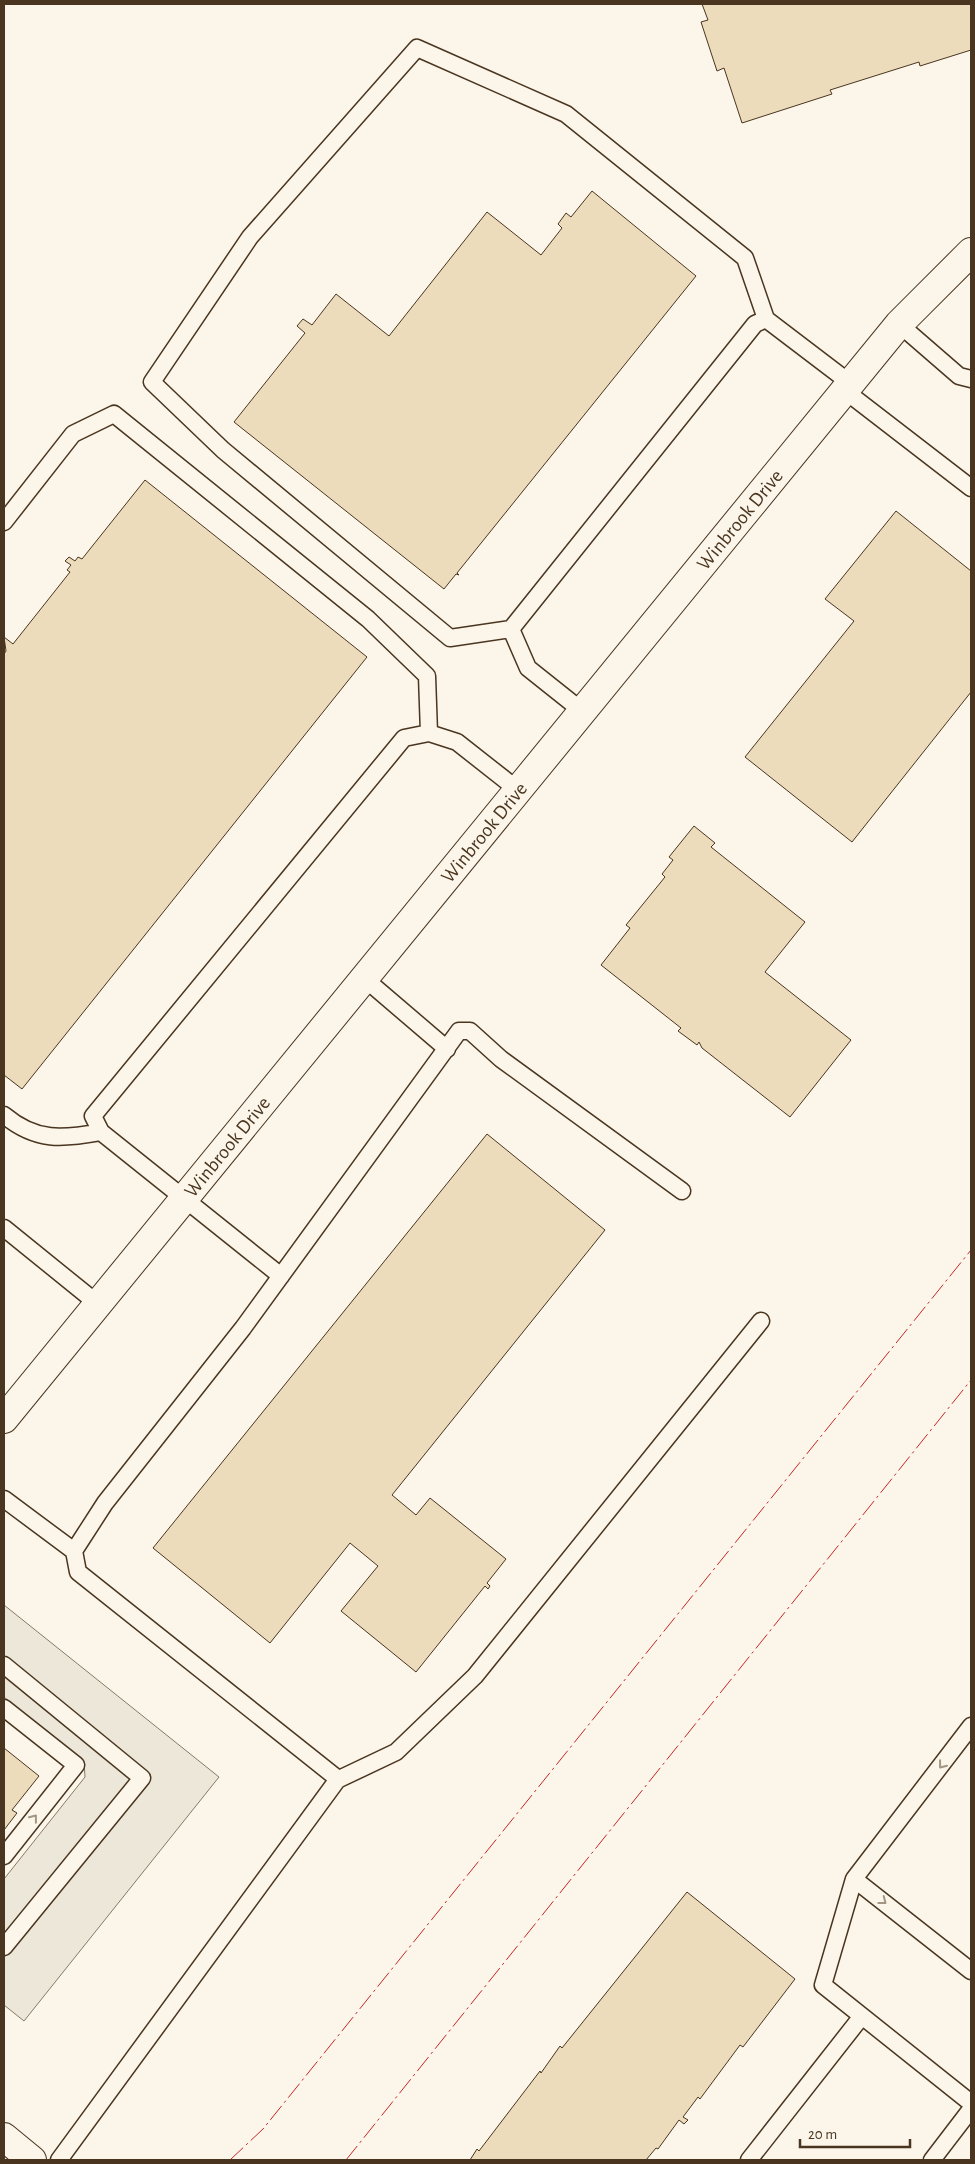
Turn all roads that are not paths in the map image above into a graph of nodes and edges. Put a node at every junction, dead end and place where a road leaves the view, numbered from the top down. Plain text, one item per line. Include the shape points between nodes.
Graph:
1 (971, 252) edge
2 (766, 319) junction
3 (899, 324) junction
4 (971, 378) edge
5 (847, 387) junction
6 (971, 488) edge
7 (4, 522) edge
8 (511, 629) junction
9 (582, 711) junction
10 (429, 733) junction
11 (518, 790) junction
12 (364, 978) junction
13 (447, 1049) junction
14 (4, 1115) edge
15 (101, 1132) junction
16 (682, 1191) dead end
17 (185, 1197) junction
18 (4, 1228) edge
19 (281, 1276) junction
20 (98, 1304) junction
21 (761, 1321) dead end
22 (4, 1419) edge
23 (4, 1499) edge
24 (74, 1552) junction
25 (4, 1665) edge
26 (4, 1708) edge
27 (971, 1726) edge
28 (337, 1780) junction
29 (4, 1856) edge
30 (854, 1879) junction
31 (4, 1946) edge
32 (971, 1971) edge
33 (862, 2016) junction
34 (971, 2103) edge
35 (971, 2109) edge
36 (4, 2137) edge
37 (32, 2160) edge
38 (59, 2160) edge
39 (749, 2160) edge
40 (932, 2160) edge

1 - 3 street, Winbrook Drive
2 - 5 lane
2 - 8 lane via 755,324
2 - 8 lane via 745,258 566,114 417,48 250,237 152,382 223,450 450,638
3 - 4 lane via 959,376
3 - 5 street, Winbrook Drive
5 - 6 lane
5 - 9 street, Winbrook Drive
7 - 10 lane via 73,434 114,414 368,619 426,676
8 - 9 lane via 528,668
9 - 11 street, Winbrook Drive
10 - 11 lane via 457,742
10 - 15 lane via 404,738 93,1116
11 - 12 street, Winbrook Drive
12 - 13 lane
12 - 17 street, Winbrook Drive
13 - 16 lane via 459,1031 470,1031 501,1059
13 - 19 lane
14 - 15 lane via 46,1137 72,1138
15 - 17 lane
17 - 19 lane
17 - 20 street, Winbrook Drive
18 - 20 lane
19 - 24 lane via 104,1503
20 - 22 street, Winbrook Drive
21 - 28 lane via 475,1676 396,1752
23 - 24 lane
24 - 28 lane via 78,1572
25 - 31 lane via 142,1778
29 -> 26 lane via 76,1765
27 -> 30 lane
28 - 38 lane
30 -> 32 lane
30 - 33 lane via 823,1985
33 - 34 lane
33 - 39 lane
35 - 40 lane
36 - 37 street

